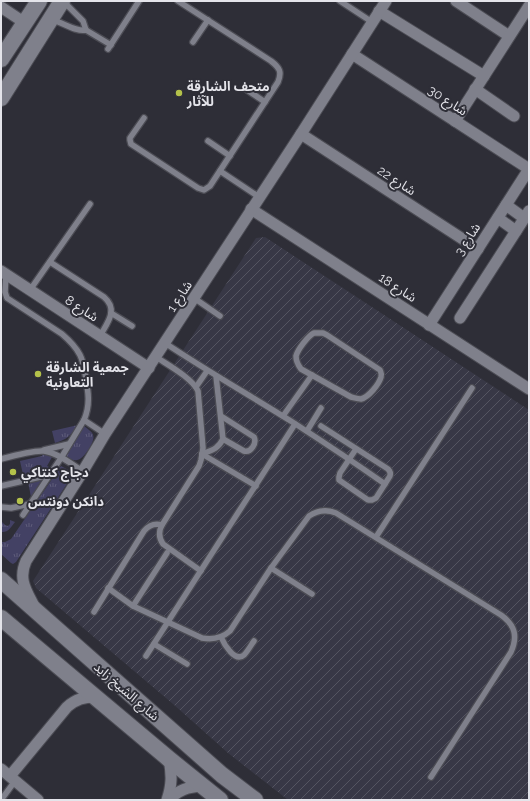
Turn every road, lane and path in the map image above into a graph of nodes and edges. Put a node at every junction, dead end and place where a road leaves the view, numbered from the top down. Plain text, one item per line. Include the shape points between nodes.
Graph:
1 (39, 1) edge
2 (62, 1) edge
3 (139, 1) edge
4 (178, 1) edge
5 (340, 1) edge
6 (386, 1) edge
7 (456, 1) edge
8 (1, 6) edge
9 (529, 6) edge
10 (379, 11) junction
11 (50, 19) junction
12 (208, 20) junction
13 (372, 22) junction
14 (25, 23) junction
15 (86, 30) junction
16 (509, 36) junction
17 (193, 42) dead end
18 (5, 51) edge
19 (352, 54) junction
20 (484, 76) junction
21 (244, 88) dead end
22 (475, 89) junction
23 (1, 98) edge
24 (265, 102) junction
25 (514, 116) dead end
26 (144, 118) dead end
27 (455, 121) junction
28 (300, 134) junction
29 (208, 141) dead end
30 (230, 156) junction
31 (529, 169) edge
32 (220, 171) junction
33 (259, 197) junction
34 (90, 204) dead end
35 (506, 205) junction
36 (251, 209) junction
37 (526, 215) edge
38 (498, 218) junction
39 (516, 231) junction
40 (478, 249) junction
41 (50, 262) junction
42 (4, 273) edge
43 (30, 290) junction
44 (194, 298) junction
45 (111, 313) junction
46 (220, 316) dead end
47 (460, 318) dead end
48 (429, 325) junction
49 (132, 326) dead end
50 (100, 336) junction
51 (164, 343) junction
52 (156, 357) junction
53 (149, 368) junction
54 (207, 371) junction
55 (312, 375) junction
56 (216, 376) junction
57 (196, 387) junction
58 (472, 388) dead end
59 (529, 389) edge
60 (321, 408) dead end
61 (221, 416) junction
62 (283, 416) junction
63 (84, 420) junction
64 (295, 424) junction
65 (321, 426) dead end
66 (307, 431) junction
67 (105, 434) junction
68 (223, 439) junction
69 (69, 444) junction
70 (356, 449) junction
71 (40, 451) junction
72 (202, 454) junction
73 (1, 458) edge
74 (61, 458) junction
75 (349, 459) junction
76 (83, 471) junction
77 (49, 475) junction
78 (385, 484) junction
79 (1, 486) edge
80 (256, 486) junction
81 (30, 504) junction
82 (1, 507) edge
83 (23, 515) dead end
84 (162, 526) junction
85 (376, 537) junction
86 (167, 553) dead end
87 (271, 568) junction
88 (201, 571) junction
89 (1, 580) edge
90 (108, 588) junction
91 (312, 594) dead end
92 (133, 606) junction
93 (37, 611) junction
94 (94, 612) dead end
95 (1, 618) edge
96 (168, 622) junction
97 (17, 631) junction
98 (1, 632) edge
99 (221, 637) junction
100 (254, 641) dead end
101 (154, 644) junction
102 (146, 656) dead end
103 (187, 664) dead end
104 (95, 697) junction
105 (169, 759) junction
106 (9, 775) edge
107 (431, 777) dead end
108 (202, 786) junction
109 (1, 800) edge
110 (38, 800) edge
111 (168, 800) edge
112 (220, 800) edge
113 (255, 800) edge

1 - 14 main road
2 - 11 main road
2 - 15 lane via 83,21
3 - 15 lane via 109,47
4 - 12 lane
5 - 13 lane
6 - 10 street, شارع 1
7 - 16 street
8 - 14 street
9 - 16 street
10 - 13 street, شارع 1
10 - 20 street
11 - 15 lane via 77,30
11 - 23 main road
12 - 17 lane
12 - 24 lane via 272,61 278,68 278,82
13 - 19 street, شارع 1
14 - 18 main road
16 - 20 street
19 - 27 street, شارع 30
19 - 28 street, شارع 1
20 - 22 street
21 - 24 lane
22 - 25 street
22 - 27 street
24 - 30 lane
26 - 32 lane via 130,138 133,146 204,190 210,186
27 - 31 street, شارع 30
28 - 33 street, شارع 1
28 - 40 street, شارع 22
29 - 30 lane
30 - 32 lane
31 - 35 street, شارع 3
32 - 33 lane
33 - 36 street, شارع 1
34 - 41 lane
35 - 37 street
35 - 38 street, شارع 3
36 - 44 street, شارع 1
36 - 48 street, شارع 18
37 - 39 street
38 - 39 street
38 - 40 street, شارع 3
39 - 47 street
40 - 48 street, شارع 3
41 - 43 lane
41 - 45 lane via 107,300 111,306
42 - 43 street, شارع 8
42 - 63 lane via 4,292 7,298 62,334 79,354 89,390 89,405
43 - 50 street, شارع 8
44 - 46 lane
44 - 51 street, شارع 1
45 - 49 lane
45 - 50 lane
48 - 59 street, شارع 18
50 - 53 street, شارع 8
51 - 52 street, شارع 1
51 - 54 lane
52 - 53 street, شارع 1
52 - 57 lane
53 - 67 street, شارع 1
54 - 56 lane
54 - 57 lane
55 - 55 lane via 351,397 362,399 371,393 380,380 381,373 327,335 318,333 307,338 296,357 301,369
55 - 62 lane
56 - 61 lane
56 - 62 lane
57 - 72 lane via 199,396
58 - 85 lane
60 - 66 lane
61 - 68 lane
61 - 68 lane via 256,439 247,452
62 - 64 lane
63 - 67 lane
63 - 69 lane
64 - 66 lane
64 - 80 lane
65 - 70 lane
66 - 75 lane
67 - 76 street, شارع 1
68 - 72 lane via 220,446
69 - 71 lane
69 - 74 lane
70 - 75 lane
70 - 78 lane via 390,471
71 - 73 lane
71 - 74 lane
72 - 80 lane
72 - 84 lane via 199,466
74 - 76 lane
74 - 77 lane
75 - 78 lane
75 - 78 lane via 339,475 341,482 370,500 376,498
76 - 93 street, شارع 1 via 22,571 24,586
77 - 79 lane
77 - 81 lane
80 - 88 lane
81 - 82 lane via 11,508
81 - 83 lane
84 - 88 lane via 159,533 163,544
84 - 90 lane via 159,524 146,528
85 - 87 lane via 336,513 327,510 317,511 306,520
85 - 107 lane via 502,615 514,631 514,646 511,652
86 - 92 lane
87 - 91 lane
87 - 99 lane via 230,631
88 - 96 lane
89 - 93 main road, شارع الشيخ زايد
90 - 92 lane
90 - 94 lane
92 - 96 lane
93 - 113 main road, شارع الشيخ زايد via 222,775
95 - 97 main road, شارع الشيخ زايد
96 - 99 lane via 202,638
96 - 101 lane
97 - 98 street
97 - 104 main road, شارع الشيخ زايد
99 - 100 lane via 230,652 240,657
101 - 102 lane
101 - 103 lane
104 - 105 main road, شارع الشيخ زايد
104 - 106 street via 81,698 67,707
105 - 108 main road, شارع الشيخ زايد
105 - 111 street via 171,784
106 - 109 lane
106 - 110 street
108 - 111 street via 182,790
108 - 112 main road, شارع الشيخ زايد

